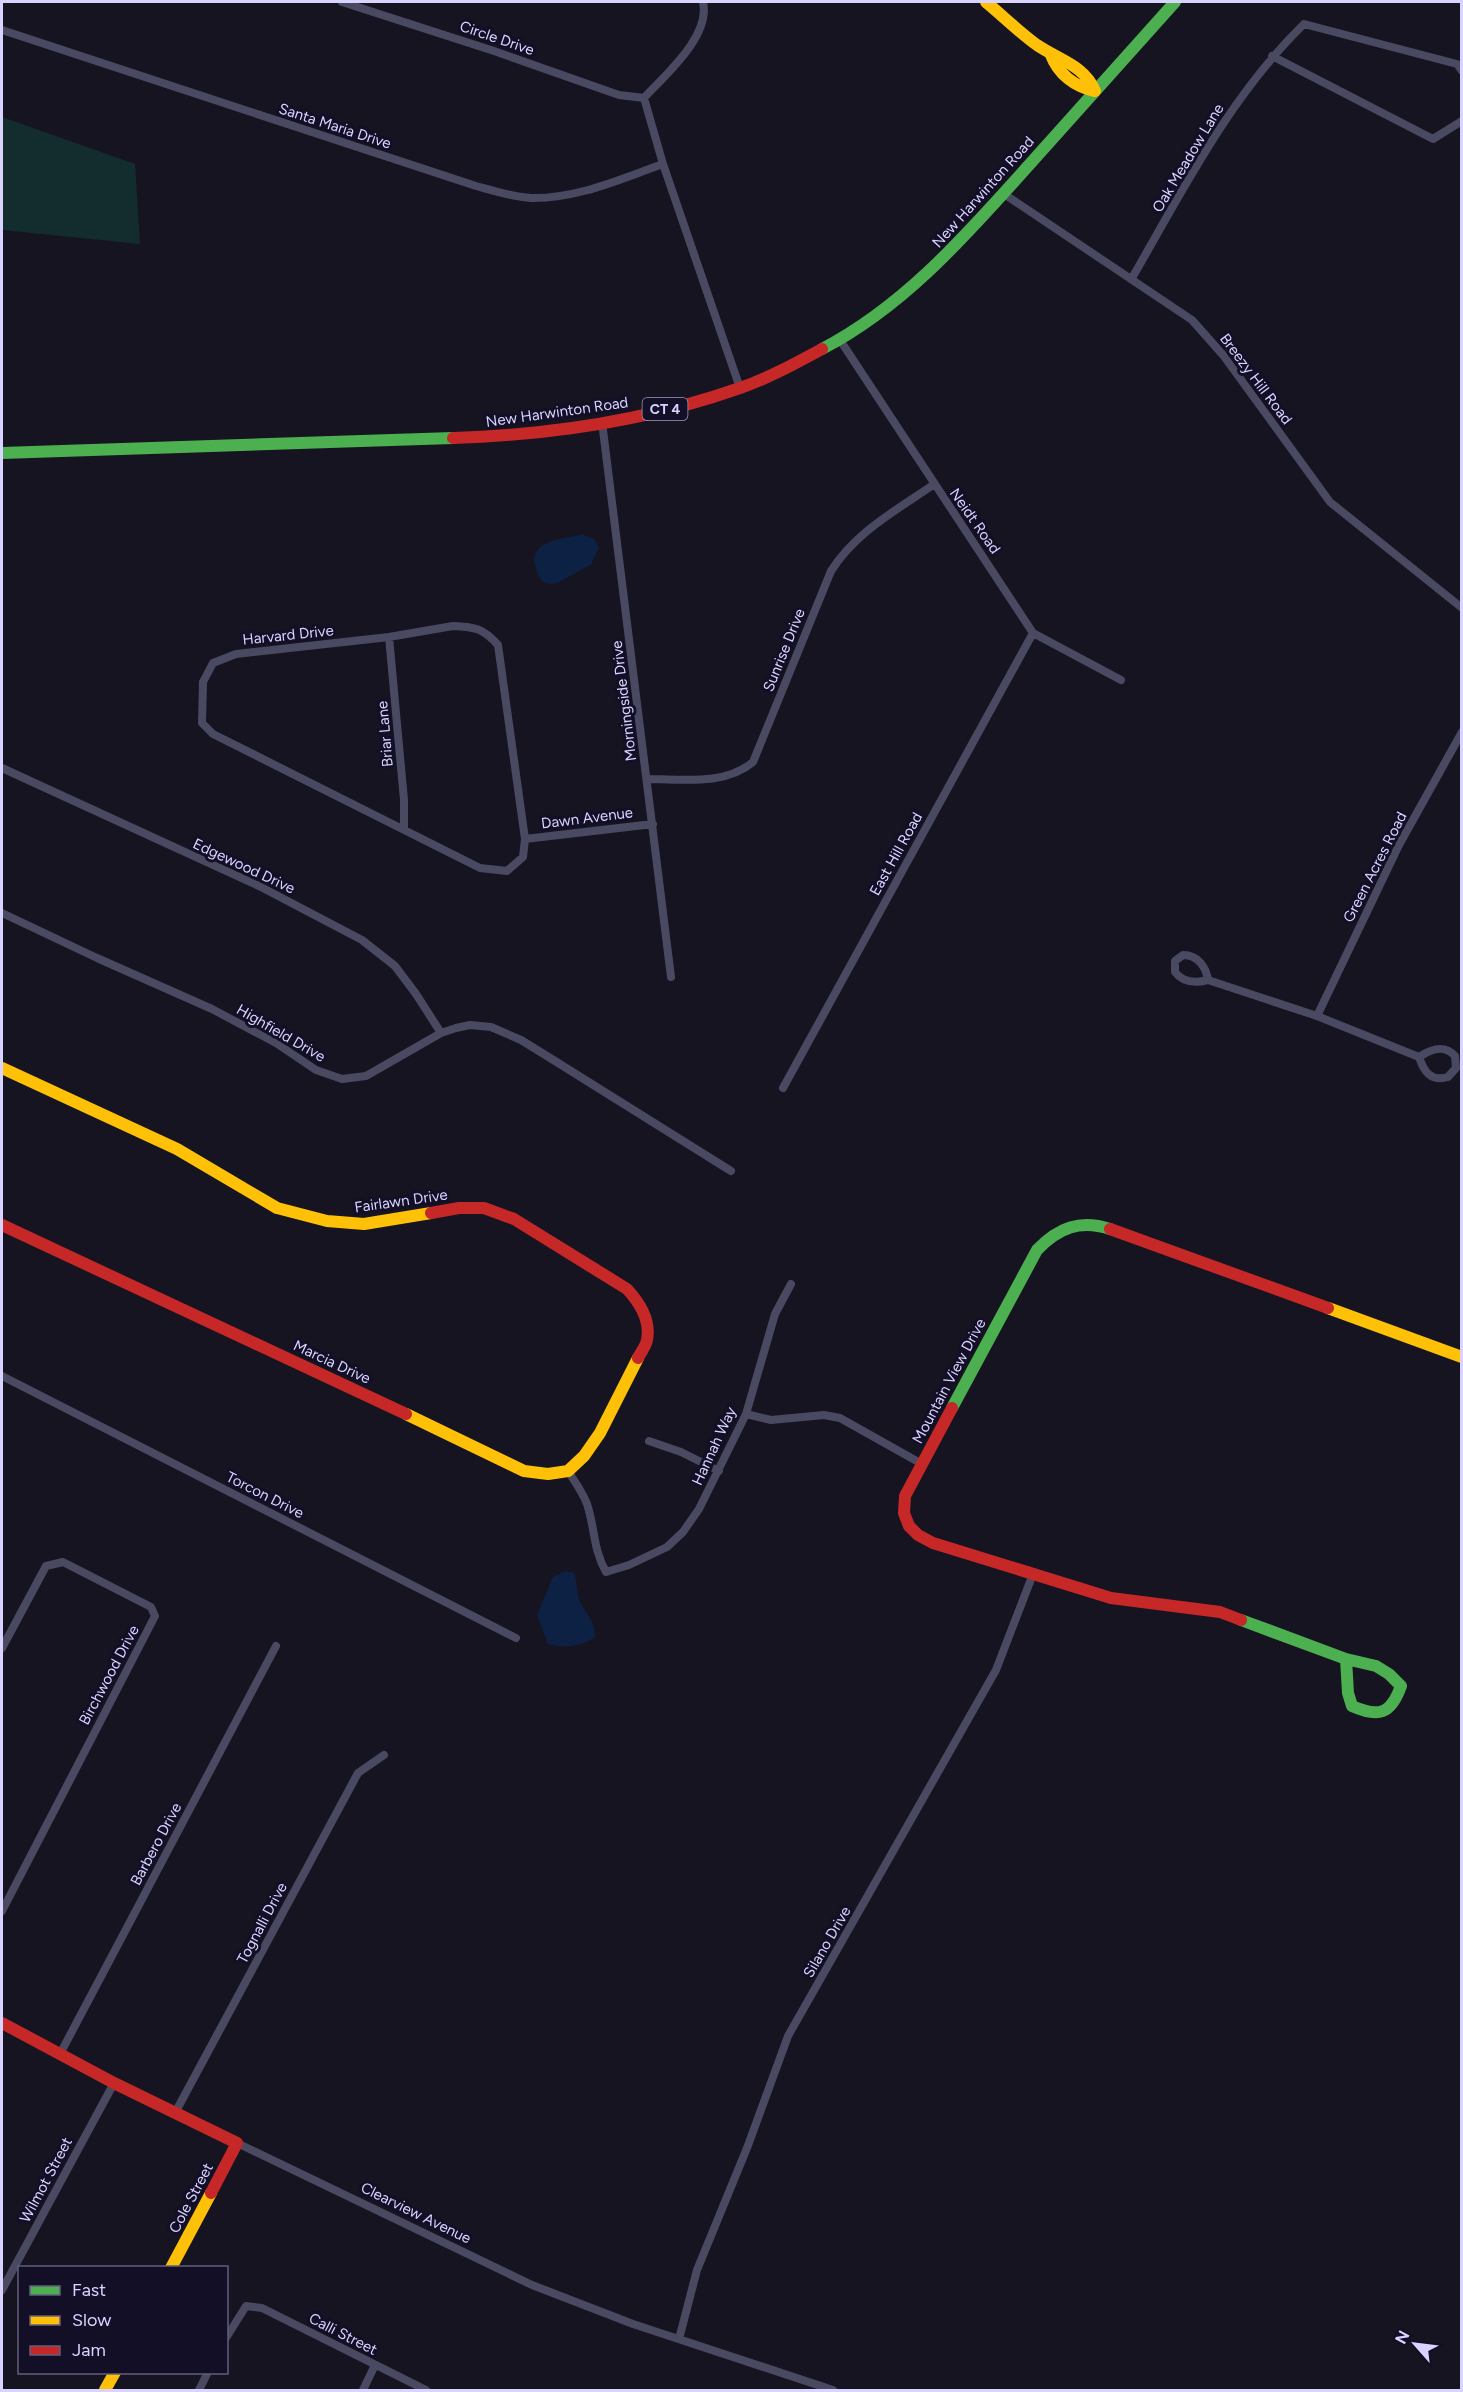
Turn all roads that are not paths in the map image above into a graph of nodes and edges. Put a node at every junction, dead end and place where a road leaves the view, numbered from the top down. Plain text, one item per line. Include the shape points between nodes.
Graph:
1 (342, 2) edge
2 (703, 2) edge
3 (986, 2) edge
4 (1175, 2) edge
5 (2, 30) edge
6 (1272, 56) junction
7 (1461, 71) edge
8 (1095, 91) junction
9 (644, 98) junction
10 (1461, 121) edge
11 (663, 164) junction
12 (1004, 194) junction
13 (1132, 278) junction
14 (840, 340) junction
15 (740, 388) junction
16 (602, 422) junction
17 (2, 453) edge
18 (933, 484) junction
19 (1461, 608) edge
20 (1033, 633) junction
21 (389, 637) junction
22 (1121, 680) dead end
23 (1461, 732) edge
24 (2, 768) edge
25 (647, 779) junction
26 (653, 824) junction
27 (404, 829) junction
28 (525, 839) junction
29 (2, 913) edge
30 (671, 977) dead end
31 (1208, 980) dead end
32 (1317, 1016) junction
33 (441, 1033) junction
34 (1419, 1057) junction
35 (2, 1068) edge
36 (783, 1088) dead end
37 (731, 1171) dead end
38 (2, 1225) edge
39 (791, 1284) dead end
40 (1461, 1357) edge
41 (2, 1376) edge
42 (746, 1414) junction
43 (649, 1441) dead end
44 (922, 1464) junction
45 (719, 1471) junction
46 (568, 1472) junction
47 (1033, 1574) junction
48 (516, 1638) dead end
49 (276, 1646) dead end
50 (2, 1648) edge
51 (1346, 1659) junction
52 (384, 1755) dead end
53 (2, 1911) edge
54 (2, 2023) edge
55 (60, 2054) junction
56 (114, 2083) junction
57 (175, 2113) junction
58 (237, 2143) junction
59 (172, 2266) edge
60 (2, 2290) edge
61 (228, 2335) edge
62 (679, 2339) junction
63 (375, 2366) junction
64 (114, 2374) edge
65 (208, 2374) edge
66 (105, 2391) edge
67 (199, 2391) edge
68 (363, 2391) edge
69 (426, 2391) edge
70 (833, 2391) edge

1 - 9 street, Circle Drive via 619,95
2 - 9 street via 705,12 700,31
3 - 8 street via 1051,55 1073,65 1091,81
4 - 8 street, New Harwinton Road / CT 4
5 - 11 street, Santa Maria Drive via 509,195 531,198 588,190
6 - 7 street, Oak Meadow Lane via 1304,24 1457,64
6 - 10 street via 1433,139
6 - 13 street, Oak Meadow Lane via 1189,179
8 - 12 street, New Harwinton Road / CT 4
9 - 11 street
11 - 15 street
12 - 13 street, Breezy Hill Road
12 - 14 street, New Harwinton Road / CT 4 via 916,284
13 - 19 street, Breezy Hill Road via 1192,320 1223,355 1330,502
14 - 15 street, New Harwinton Road / CT 4
14 - 18 street, Neidt Road
15 - 16 street, New Harwinton Road / CT 4 via 656,412
16 - 17 street, New Harwinton Road / CT 4 via 479,438
16 - 25 street, Morningside Drive
18 - 20 street, Neidt Road
18 - 25 street, Sunrise Drive via 859,536 841,555 753,762 741,773 714,779
20 - 22 street, Neidt Road
20 - 36 street, East Hill Road
21 - 27 street, Briar Lane
21 - 27 street, Harvard Drive via 236,654 213,663 202,682 202,723 213,734
21 - 28 street, Harvard Drive via 453,626 473,627 488,633 498,645
23 - 32 street, Green Acres Road via 1399,845
24 - 33 street, Edgewood Drive via 261,887 362,940 395,966
25 - 26 street, Morningside Drive
26 - 28 street, Dawn Avenue
26 - 30 street, Morningside Drive
27 - 28 street, Harvard Drive via 480,868 507,871 523,857
29 - 33 street, Highfield Drive via 212,1009 329,1076 366,1076
31 - 32 street
32 - 34 street
33 - 37 street, Highfield Drive via 470,1025 491,1027 507,1034
34 - 34 street via 1425,1071 1433,1077 1448,1077 1456,1068 1455,1056 1444,1049 1434,1049
35 - 46 street, Fairlawn Drive via 177,1149 277,1208 327,1221 363,1224 459,1208 484,1208 514,1219 620,1283 640,1303 647,1340 600,1433
38 - 46 street, Marcia Drive via 524,1471
39 - 42 street, Hannah Way via 775,1314
40 - 44 street, Mountain View Drive via 1098,1226 1077,1223 1048,1237 1037,1250
41 - 48 street, Torcon Drive
42 - 44 street via 771,1420 824,1415 840,1418
42 - 45 street, Hannah Way
43 - 45 street
44 - 47 street, Mountain View Drive via 905,1496 903,1509 911,1529 933,1543
45 - 46 street, Hannah Way via 688,1525 667,1547 606,1572 597,1556 587,1506
47 - 51 street, Mountain View Drive via 1111,1598 1220,1612
47 - 62 street, Silano Drive via 996,1670 788,2036 697,2270
49 - 55 street, Barbero Drive
50 - 53 street, Birchwood Drive via 46,1566 63,1562 151,1606 155,1616
51 - 51 street, Mountain View Drive via 1391,1672 1401,1686 1396,1702 1383,1713 1367,1713 1352,1706
52 - 57 street, Tognalli Drive via 358,1773
54 - 55 street, Clearview Avenue
55 - 56 street, Clearview Avenue
56 - 57 street, Clearview Avenue
56 - 60 street, Wilmot Street
57 - 58 street, Clearview Avenue
58 - 59 street, Cole Street
58 - 62 street, Clearview Avenue via 532,2285
61 - 63 street, Calli Street via 246,2306 262,2308
62 - 70 street, Clearview Avenue
63 - 68 street
63 - 69 street, Calli Street
64 - 66 street
65 - 67 street

